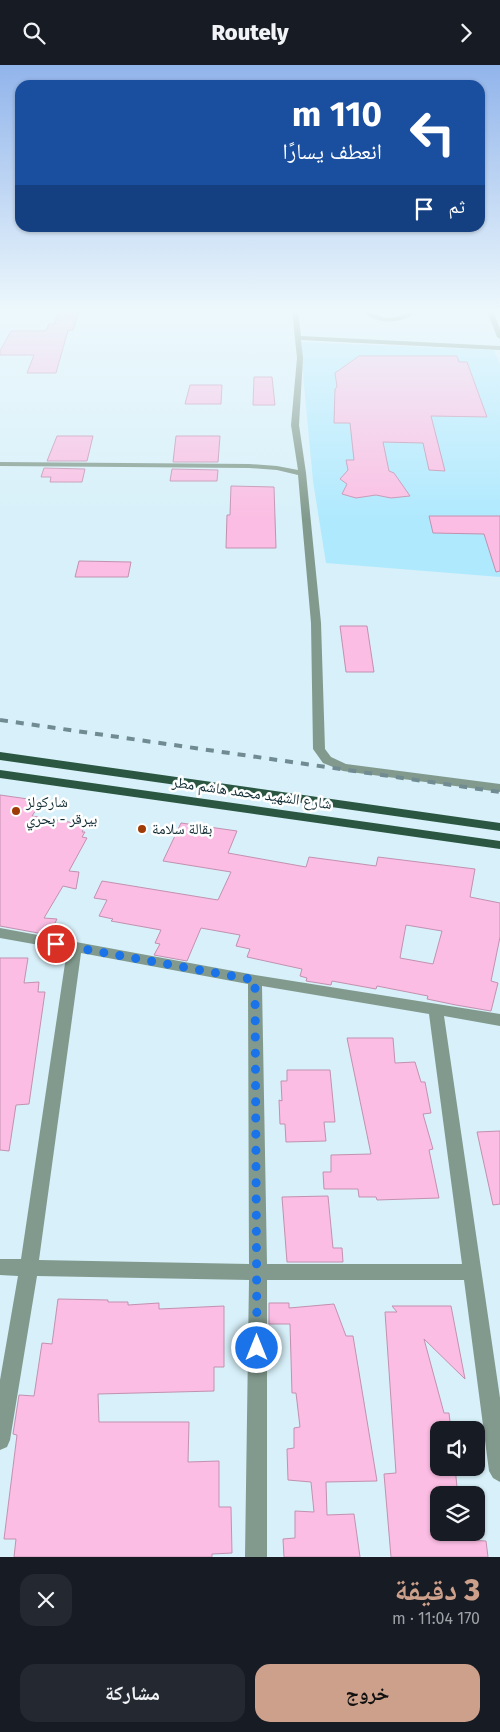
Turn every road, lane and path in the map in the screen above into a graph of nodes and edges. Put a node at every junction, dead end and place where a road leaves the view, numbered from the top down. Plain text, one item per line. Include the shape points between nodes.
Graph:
1 (298, 381) edge
2 (0, 464) edge
3 (302, 473) junction
4 (0, 756) edge
5 (0, 774) edge
6 (500, 788) edge
7 (500, 827) edge
8 (500, 845) edge
9 (0, 933) edge
10 (75, 947) junction
11 (255, 980) junction
12 (436, 1011) junction
13 (500, 1020) edge
14 (0, 1267) edge
15 (29, 1267) junction
16 (258, 1272) junction
17 (474, 1272) junction
18 (497, 1424) edge
19 (0, 1440) edge
20 (500, 1471) edge
21 (256, 1557) edge

1 - 3 street via 295,425
2 - 3 street via 249,466
3 - 6 street via 316,623 322,754 343,767
4 - 7 main road, شارع الشهيد محمد هاشم مطر
5 - 8 main road, شارع الشهيد محمد هاشم مطر
9 - 10 street
10 - 11 street
10 - 15 street
11 - 12 street
11 - 16 street
12 - 13 street
12 - 17 street
14 - 15 street
15 - 16 street
15 - 19 street
16 - 17 street
16 - 21 street
17 - 18 street
18 - 20 street

